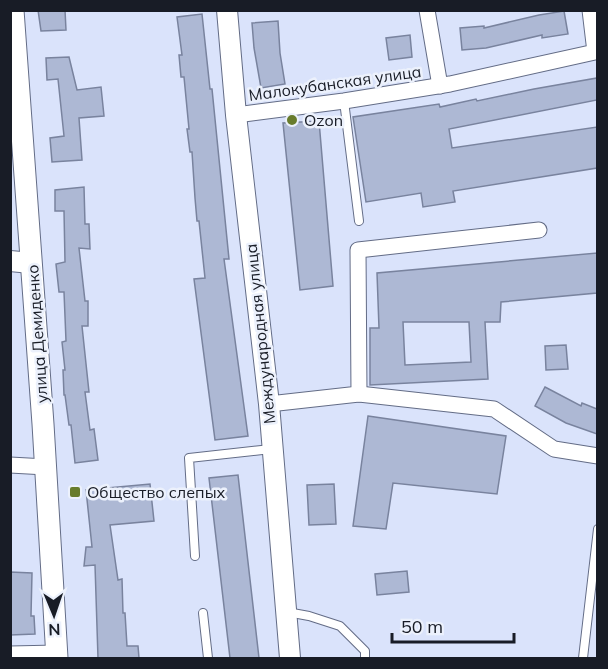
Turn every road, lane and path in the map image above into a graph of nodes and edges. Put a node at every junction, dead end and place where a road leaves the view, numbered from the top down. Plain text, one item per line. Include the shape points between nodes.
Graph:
1 (13, 10) edge
2 (227, 10) edge
3 (427, 10) edge
4 (590, 10) edge
5 (440, 86) junction
6 (344, 101) junction
7 (236, 115) junction
8 (359, 221) dead end
9 (539, 230) dead end
10 (21, 262) edge
11 (359, 394) junction
12 (269, 404) junction
13 (273, 449) junction
14 (597, 456) edge
15 (10, 465) edge
16 (46, 467) junction
17 (597, 529) edge
18 (195, 556) dead end
19 (286, 612) junction
20 (203, 613) dead end
21 (10, 654) edge
22 (57, 656) edge
23 (208, 658) edge
24 (290, 658) edge
25 (365, 658) edge
26 (583, 658) edge

1 - 10 main road, улица Демиденко
2 - 7 street, Международная улица
3 - 5 street, Малокубанская улица
4 - 5 street, Малокубанская улица via 594,52
5 - 6 street, Малокубанская улица
6 - 7 street, Малокубанская улица
6 - 8 lane
7 - 12 street, Международная улица
9 - 11 street via 358,250
10 - 16 main road, улица Демиденко
11 - 12 street
11 - 14 street via 494,409 554,449
12 - 13 street, Международная улица
13 - 18 lane via 189,458
13 - 19 street, Международная улица
15 - 16 street
16 - 22 main road, улица Демиденко
17 - 26 lane
19 - 24 street, Международная улица
19 - 25 lane via 340,626 365,651
20 - 23 lane
21 - 22 street

